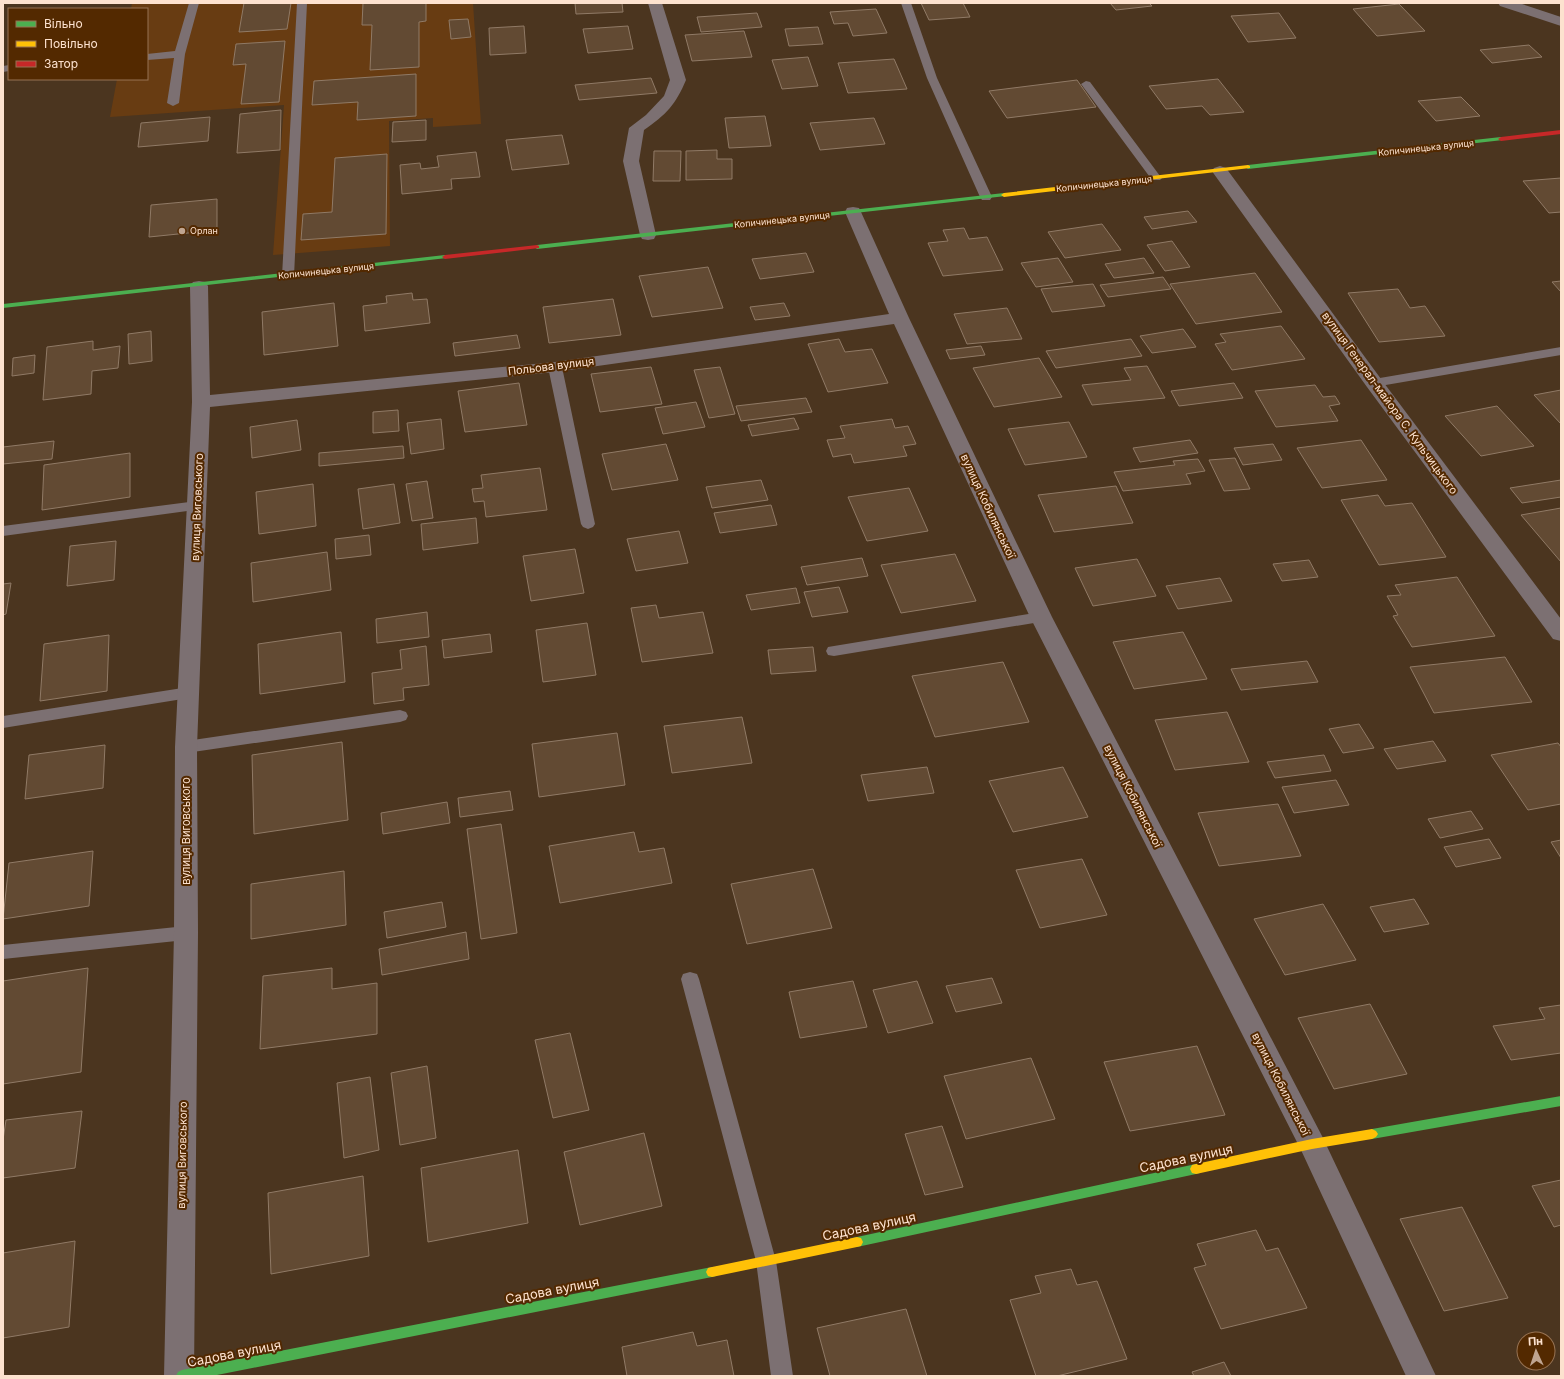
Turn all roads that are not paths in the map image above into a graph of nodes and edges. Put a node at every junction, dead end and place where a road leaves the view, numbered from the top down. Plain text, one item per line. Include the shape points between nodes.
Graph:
1 (194, 3) edge
2 (302, 3) edge
3 (655, 3) edge
4 (906, 3) edge
5 (1506, 3) edge
6 (1561, 22) edge
7 (180, 54) junction
8 (148, 57) edge
9 (1086, 84) dead end
10 (173, 103) dead end
11 (1561, 132) edge
12 (1220, 171) junction
13 (1156, 178) junction
14 (986, 197) junction
15 (853, 212) junction
16 (648, 235) junction
17 (288, 276) junction
18 (199, 286) junction
19 (3, 306) edge
20 (900, 318) junction
21 (1561, 351) edge
22 (555, 366) junction
23 (1374, 383) junction
24 (201, 402) junction
25 (197, 506) junction
26 (588, 524) dead end
27 (3, 530) edge
28 (1041, 617) junction
29 (1561, 634) edge
30 (834, 651) dead end
31 (189, 692) junction
32 (400, 716) dead end
33 (3, 722) edge
34 (186, 747) junction
35 (186, 933) junction
36 (3, 952) edge
37 (690, 979) dead end
38 (1561, 1101) edge
39 (1312, 1144) junction
40 (766, 1261) junction
41 (179, 1376) edge
42 (182, 1376) edge
43 (782, 1376) edge
44 (1421, 1376) edge

1 - 7 lane
2 - 17 lane
3 - 16 street via 678,80 671,97 662,108 637,128 631,161
4 - 14 lane via 932,78
5 - 6 street
7 - 8 lane
7 - 10 lane
9 - 13 lane
11 - 12 main road, Копичинецька вулиця
12 - 13 main road, Копичинецька вулиця
12 - 23 street, вулиця Генерал-майора С. Кульчицького
13 - 14 main road, Копичинецька вулиця
14 - 15 main road, Копичинецька вулиця
15 - 16 main road, Копичинецька вулиця
15 - 20 street, вулиця Кобилянської
16 - 17 main road, Копичинецька вулиця
17 - 18 main road, Копичинецька вулиця
18 - 19 main road, Копичинецька вулиця
18 - 24 street, вулиця Виговського
20 - 22 street, Польова вулиця
20 - 28 street, вулиця Кобилянської
21 - 23 lane
22 - 24 street, Польова вулиця
22 - 26 lane
23 - 29 street, вулиця Генерал-майора С. Кульчицького
24 - 25 street, вулиця Виговського
25 - 27 lane
25 - 31 street, вулиця Виговського
28 - 30 lane
28 - 39 street, вулиця Кобилянської
31 - 33 lane
31 - 34 street, вулиця Виговського
32 - 34 lane
34 - 35 street, вулиця Виговського
35 - 36 lane
35 - 41 street, вулиця Виговського
37 - 40 lane
38 - 39 main road, Садова вулиця
39 - 40 main road, Садова вулиця
39 - 44 street, вулиця Кобилянської
40 - 42 main road, Садова вулиця
40 - 43 lane

